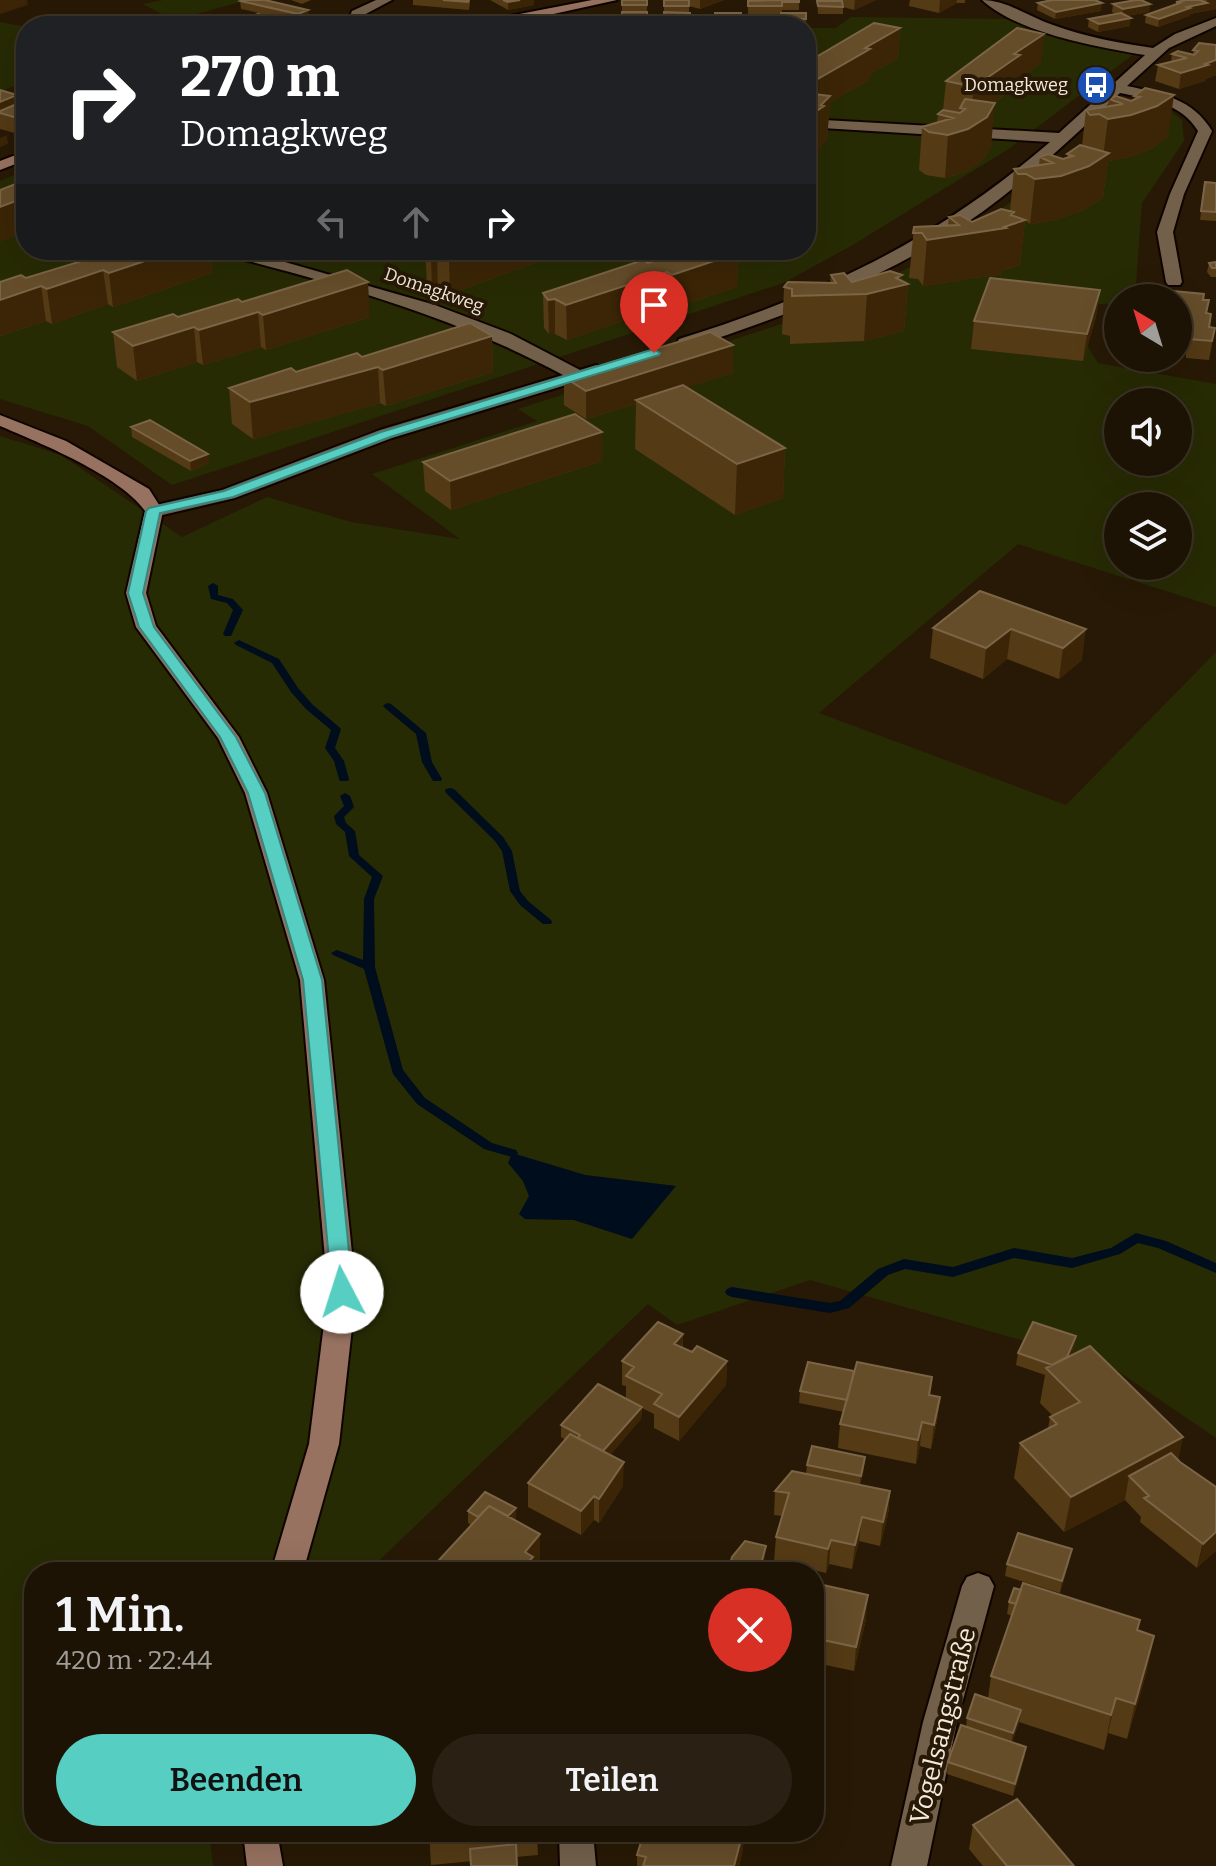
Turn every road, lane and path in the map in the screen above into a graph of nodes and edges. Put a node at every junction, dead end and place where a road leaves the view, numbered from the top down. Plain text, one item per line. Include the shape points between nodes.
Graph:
1 (386, 0) edge
2 (611, 0) edge
3 (988, 0) edge
4 (356, 16) edge
5 (530, 16) edge
6 (1216, 22) edge
7 (1152, 52) junction
8 (1118, 88) junction
9 (816, 124) edge
10 (1063, 138) junction
11 (262, 260) edge
12 (1174, 282) dead end
13 (663, 350) edge
14 (620, 363) edge
15 (577, 375) junction
16 (0, 420) edge
17 (154, 511) junction
18 (290, 1562) edge
19 (978, 1586) dead end
20 (261, 1842) edge
21 (577, 1842) edge
22 (265, 1866) edge
23 (578, 1866) edge
24 (909, 1866) edge

1 - 4 street
2 - 5 street
3 - 7 street via 1054,29
6 - 7 street
7 - 8 street
8 - 10 street
8 - 12 street via 1174,103 1191,112 1205,131 1165,232
9 - 10 street
10 - 13 street via 977,209 910,251 793,306
11 - 15 street, Domagkweg via 460,319
14 - 15 street
15 - 17 street via 386,434 228,494
16 - 17 street via 60,445 142,493
17 - 18 street via 136,593 146,627 228,737 256,793 312,980 342,1292 324,1444
19 - 24 street, Vogelsangstraße via 940,1722
20 - 22 street
21 - 23 street

